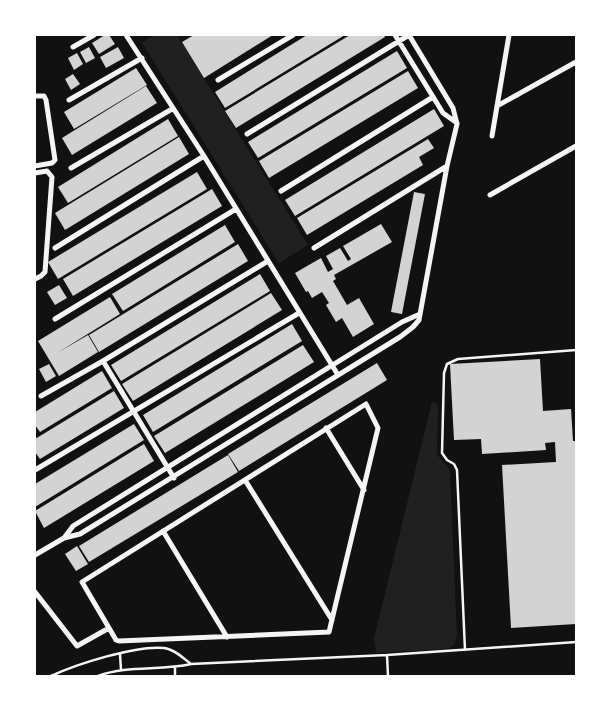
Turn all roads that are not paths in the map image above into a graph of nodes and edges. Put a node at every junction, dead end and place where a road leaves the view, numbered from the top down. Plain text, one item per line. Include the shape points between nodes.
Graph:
1 (94, 35) edge
2 (126, 35) edge
3 (293, 35) edge
4 (395, 35) edge
5 (409, 35) edge
6 (509, 35) edge
7 (398, 41) junction
8 (73, 48) dead end
9 (142, 58) junction
10 (576, 62) edge
11 (218, 80) dead end
12 (35, 96) edge
13 (433, 97) junction
14 (69, 100) dead end
15 (497, 106) junction
16 (172, 109) junction
17 (457, 124) junction
18 (247, 134) dead end
19 (492, 136) dead end
20 (576, 146) edge
21 (204, 156) junction
22 (35, 166) edge
23 (447, 166) junction
24 (71, 168) dead end
25 (35, 173) edge
26 (281, 191) dead end
27 (490, 195) dead end
28 (236, 209) junction
29 (55, 248) dead end
30 (314, 248) dead end
31 (268, 261) junction
32 (35, 279) edge
33 (299, 313) junction
34 (420, 314) junction
35 (55, 319) dead end
36 (576, 350) edge
37 (103, 361) junction
38 (333, 367) junction
39 (338, 375) junction
40 (41, 396) dead end
41 (135, 411) junction
42 (326, 428) junction
43 (168, 467) junction
44 (35, 470) edge
45 (174, 478) junction
46 (245, 480) junction
47 (364, 490) junction
48 (163, 531) junction
49 (64, 538) junction
50 (35, 555) edge
51 (35, 592) edge
52 (332, 620) junction
53 (109, 628) junction
54 (227, 637) junction
55 (576, 642) edge
56 (465, 650) junction
57 (120, 654) junction
58 (387, 655) junction
59 (191, 664) junction
60 (175, 668) junction
61 (121, 670) junction
62 (51, 676) edge
63 (98, 676) edge
64 (175, 676) edge
65 (388, 676) edge

1 - 8 street
2 - 9 street
3 - 11 street
4 - 7 street
5 - 7 street
5 - 17 street via 453,108
6 - 15 street
7 - 13 street
7 - 18 street
9 - 14 street
9 - 16 street
10 - 15 street
12 - 22 street via 44,96 46,100 55,160
13 - 17 street
13 - 26 street
15 - 19 street
16 - 21 street
16 - 24 street
17 - 23 street
20 - 27 street
21 - 28 street
21 - 29 street
23 - 30 street
23 - 34 street
25 - 32 street via 47,171 52,177 45,272
28 - 31 street
28 - 35 street
31 - 33 street
31 - 37 street
33 - 38 street
33 - 41 street
34 - 38 street via 402,322
34 - 39 street via 413,327 400,337
36 - 56 lane via 458,359 447,364 442,453 457,470
37 - 40 street
37 - 41 street
38 - 39 street
38 - 43 street
39 - 45 street
41 - 43 street
41 - 44 street
42 - 46 street
42 - 47 street
42 - 47 street via 366,404 378,428
43 - 45 street
43 - 49 street via 74,526
45 - 49 street via 80,534
46 - 48 street
46 - 52 street
47 - 52 street
48 - 53 street via 82,582
48 - 54 street
49 - 50 street
51 - 53 street via 76,646
52 - 54 street via 327,633
53 - 54 street via 119,641
55 - 56 lane
56 - 58 lane
57 - 59 lane via 164,648
57 - 61 lane
57 - 62 lane
58 - 59 lane
58 - 65 lane
59 - 60 lane
60 - 61 lane
60 - 64 lane
61 - 63 lane

